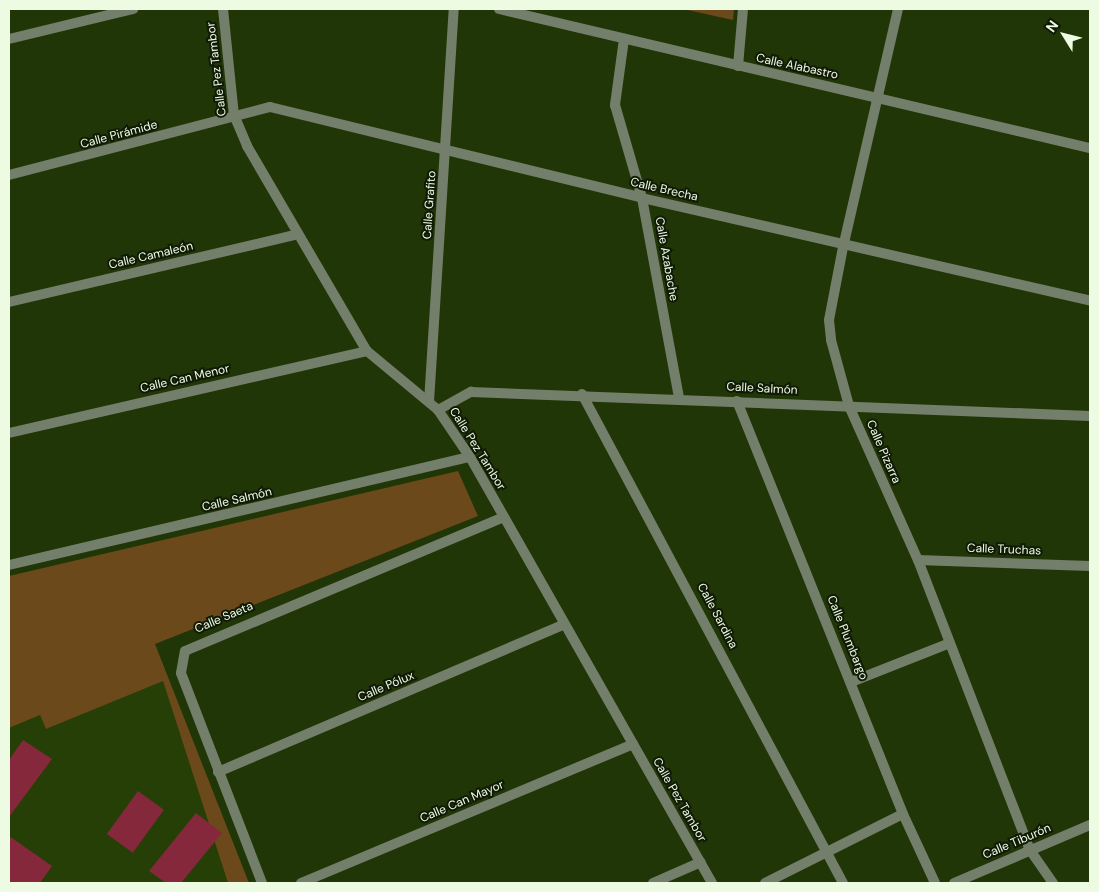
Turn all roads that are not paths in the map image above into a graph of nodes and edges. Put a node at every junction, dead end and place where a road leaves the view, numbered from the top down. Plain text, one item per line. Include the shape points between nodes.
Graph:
1 (133, 9) edge
2 (223, 9) edge
3 (454, 9) edge
4 (499, 9) edge
5 (743, 9) edge
6 (898, 9) edge
7 (9, 39) edge
8 (624, 40) junction
9 (738, 66) junction
10 (876, 97) junction
11 (234, 115) junction
12 (446, 147) junction
13 (1090, 148) edge
14 (9, 175) edge
15 (642, 198) junction
16 (298, 234) junction
17 (844, 242) junction
18 (1090, 301) edge
19 (9, 302) edge
20 (367, 351) junction
21 (582, 394) junction
22 (678, 397) junction
23 (737, 401) junction
24 (429, 402) junction
25 (849, 406) junction
26 (438, 410) junction
27 (1090, 416) edge
28 (9, 432) edge
29 (470, 457) junction
30 (503, 517) junction
31 (918, 560) junction
32 (9, 565) edge
33 (1090, 566) edge
34 (563, 625) junction
35 (950, 643) junction
36 (851, 682) junction
37 (633, 744) junction
38 (218, 772) junction
39 (903, 814) junction
40 (1090, 825) edge
41 (830, 850) junction
42 (1030, 850) junction
43 (701, 862) junction
44 (315, 881) edge
45 (262, 883) edge
46 (301, 883) edge
47 (653, 883) edge
48 (712, 883) edge
49 (765, 883) edge
50 (844, 883) edge
51 (935, 883) edge
52 (954, 883) edge
53 (1053, 883) edge

1 - 7 street
2 - 11 street, Calle Pez Tambor
3 - 12 street, Calle Grafito
4 - 8 street, Calle Alabastro
5 - 9 street
6 - 10 street, Calle Pizarra
8 - 9 street, Calle Alabastro
8 - 15 street, Calle Azabache via 615,105
9 - 10 street, Calle Alabastro
10 - 13 street, Calle Alabastro
10 - 17 street, Calle Pizarra
11 - 12 street, Calle Brecha via 270,107
11 - 14 street, Calle Pirámide
11 - 16 street, Calle Pez Tambor
12 - 15 street, Calle Brecha
12 - 24 street, Calle Grafito
15 - 17 street, Calle Brecha
15 - 22 street, Calle Azabache
16 - 19 street, Calle Camaleón
16 - 20 street, Calle Pez Tambor
17 - 18 street, Calle Brecha
17 - 25 street, Calle Pizarra via 829,320
20 - 24 street, Calle Pez Tambor
20 - 28 street, Calle Can Menor
21 - 22 street, Calle Salmón
21 - 26 street, Calle Salmón via 471,392
21 - 41 street, Calle Sardina
22 - 23 street, Calle Salmón
23 - 25 street, Calle Salmón
23 - 36 street, Calle Plumbargo
24 - 26 street, Calle Pez Tambor
25 - 27 street, Calle Salmón
25 - 31 street, Calle Pizarra
26 - 29 street, Calle Pez Tambor
29 - 30 street, Calle Pez Tambor
29 - 32 street, Calle Salmón
30 - 34 street, Calle Pez Tambor
30 - 38 street, Calle Saeta via 186,651 181,673
31 - 33 street, Calle Truchas
31 - 35 street, Calle Pizarra
34 - 37 street, Calle Pez Tambor
34 - 38 street, Calle Pólux
35 - 36 street
35 - 42 street, Calle Pizarra
36 - 39 street, Calle Plumbargo
37 - 43 street, Calle Pez Tambor
37 - 44 street, Calle Can Mayor
38 - 45 street, Calle Saeta
39 - 41 street
39 - 51 street, Calle Plumbargo
40 - 42 street, Calle Tiburón
41 - 49 street
41 - 50 street, Calle Sardina
42 - 52 street, Calle Tiburón
42 - 53 street, Calle Pizarra
43 - 47 street
43 - 48 street, Calle Pez Tambor
44 - 46 street, Calle Can Mayor

